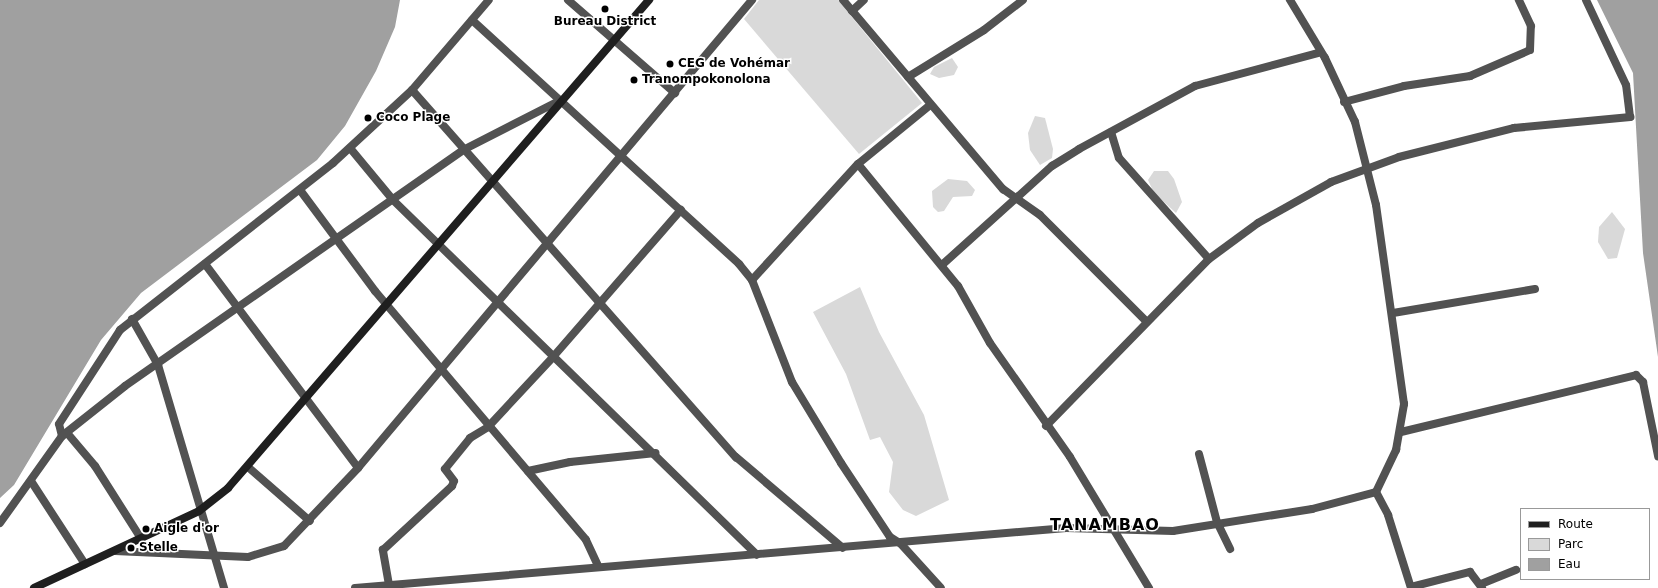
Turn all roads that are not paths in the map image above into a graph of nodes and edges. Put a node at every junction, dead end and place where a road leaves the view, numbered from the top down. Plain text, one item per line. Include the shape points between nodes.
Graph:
1 (489, 0) edge
2 (568, 0) edge
3 (649, 0) edge
4 (752, 0) edge
5 (843, 0) edge
6 (864, 0) edge
7 (1023, 0) edge
8 (1290, 0) edge
9 (1519, 0) edge
10 (1586, 0) edge
11 (852, 11) junction
12 (472, 20) junction
13 (614, 42) junction
14 (1318, 53) junction
15 (908, 77) junction
16 (412, 90) junction
17 (675, 93) junction
18 (559, 101) junction
19 (1344, 102) junction
20 (930, 105) junction
21 (1111, 132) junction
22 (350, 148) junction
23 (465, 149) junction
24 (620, 157) junction
25 (858, 164) junction
26 (1367, 167) junction
27 (492, 183) junction
28 (300, 190) junction
29 (1016, 198) junction
30 (393, 200) junction
31 (681, 210) junction
32 (338, 238) junction
33 (549, 242) junction
34 (439, 243) junction
35 (1209, 259) junction
36 (205, 264) junction
37 (943, 264) junction
38 (752, 280) junction
39 (1536, 289) dead end
40 (598, 301) junction
41 (387, 303) junction
42 (498, 303) junction
43 (237, 310) junction
44 (1393, 313) junction
45 (132, 319) junction
46 (1146, 321) junction
47 (553, 357) junction
48 (158, 365) junction
49 (441, 371) junction
50 (305, 399) junction
51 (1046, 426) junction
52 (488, 427) junction
53 (1401, 432) junction
54 (65, 435) junction
55 (656, 453) junction
56 (1199, 454) dead end
57 (1658, 456) edge
58 (248, 467) junction
59 (358, 468) junction
60 (528, 471) junction
61 (30, 481) junction
62 (1376, 492) junction
63 (199, 511) junction
64 (310, 521) junction
65 (1217, 522) junction
66 (0, 523) edge
67 (1111, 529) junction
68 (140, 537) junction
69 (901, 544) junction
70 (843, 548) junction
71 (1230, 549) dead end
72 (115, 551) junction
73 (215, 555) junction
74 (758, 555) junction
75 (85, 564) junction
76 (598, 566) junction
77 (1516, 570) dead end
78 (389, 585) junction
79 (1481, 586) edge
80 (34, 588) edge
81 (224, 588) edge
82 (355, 588) edge
83 (941, 588) edge
84 (1149, 588) edge
85 (1411, 588) edge

1 - 12 street
2 - 13 street
3 - 13 street
4 - 17 street
5 - 11 street
6 - 11 street
7 - 15 street via 984,30
8 - 14 street
9 - 19 street via 1530,26 1530,50 1470,76 1404,86
10 - 26 street via 1626,85 1630,117 1514,128
11 - 15 street
12 - 16 street
12 - 18 street
13 - 17 street
13 - 18 street
14 - 19 street via 1325,58
14 - 21 street via 1195,86
15 - 20 street
16 - 22 street
16 - 23 street
17 - 24 street
18 - 23 street
18 - 24 street
18 - 27 street
19 - 26 street via 1355,122
20 - 25 street
20 - 29 street via 1003,189
21 - 29 street via 1052,166
21 - 35 street via 1119,158
22 - 28 street
22 - 30 street
23 - 27 street
23 - 30 street
24 - 31 street
24 - 33 street
25 - 37 street
25 - 38 street
26 - 35 street via 1331,182 1258,223
26 - 44 street
27 - 33 street
27 - 34 street
28 - 32 street
28 - 36 street
29 - 37 street
29 - 46 street via 1101,273
30 - 32 street
30 - 34 street
31 - 38 street
31 - 40 street
32 - 41 street
32 - 43 street
33 - 40 street
33 - 42 street
34 - 41 street
34 - 42 street
35 - 46 street
36 - 43 street
36 - 45 street
37 - 51 street via 990,343
38 - 69 street via 792,382 890,537
39 - 44 street
40 - 47 street
40 - 70 street via 736,457
41 - 49 street
41 - 50 street
42 - 47 street
42 - 49 street
43 - 48 street
43 - 50 street
44 - 53 street via 1404,404
45 - 48 street
45 - 54 street via 116,335 59,424
46 - 51 street
47 - 52 street
47 - 55 street via 573,372
48 - 54 street
48 - 63 street
49 - 52 street
49 - 59 street
50 - 58 street
50 - 59 street
51 - 67 street via 1085,481
52 - 60 street
52 - 78 street via 470,438 445,469 454,481 452,486 383,550
53 - 57 street via 1636,375 1643,382
53 - 62 street
54 - 61 street
54 - 68 street via 95,466
55 - 60 street via 570,462
55 - 74 street
56 - 65 street
58 - 63 street
58 - 64 street
59 - 64 street
60 - 76 street via 586,540
61 - 66 street
61 - 75 street
62 - 65 street via 1312,509
62 - 85 street via 1388,515
63 - 68 street
63 - 73 street
64 - 73 street via 284,546 267,553 248,557
65 - 67 street via 1173,530
65 - 71 street
67 - 69 street via 1066,528
67 - 84 street
68 - 72 street
69 - 70 street
69 - 83 street
70 - 74 street
72 - 73 street
72 - 75 street
73 - 81 street
74 - 76 street
75 - 80 street
76 - 78 street
77 - 79 street
78 - 82 street
79 - 85 street via 1470,572

